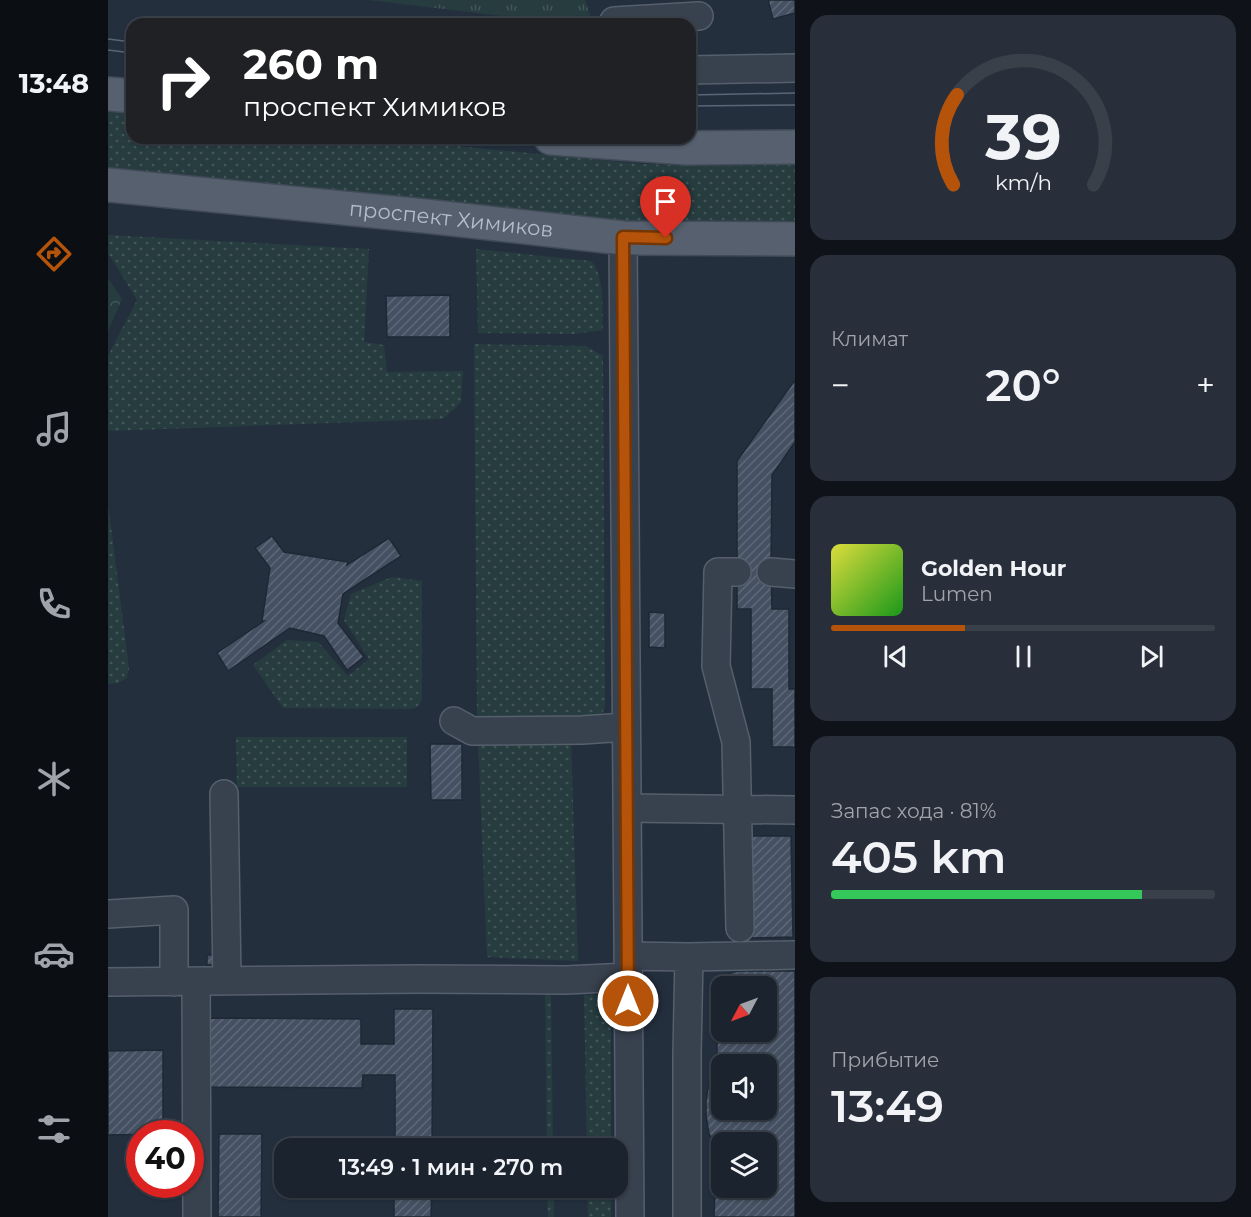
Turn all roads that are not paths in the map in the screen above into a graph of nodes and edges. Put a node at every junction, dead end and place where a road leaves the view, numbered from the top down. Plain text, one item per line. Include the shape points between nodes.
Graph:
1 (612, 15) edge
2 (699, 16) dead end
3 (795, 68) edge
4 (696, 70) edge
5 (108, 94) edge
6 (126, 96) edge
7 (666, 144) edge
8 (795, 147) edge
9 (108, 185) edge
10 (623, 237) junction
11 (795, 239) edge
12 (737, 572) dead end
13 (454, 721) dead end
14 (626, 727) junction
15 (224, 794) dead end
16 (627, 808) junction
17 (737, 810) junction
18 (795, 810) edge
19 (108, 914) edge
20 (740, 928) dead end
21 (795, 955) edge
22 (689, 957) junction
23 (628, 967) junction
24 (227, 980) junction
25 (108, 982) edge
26 (185, 982) junction
27 (197, 1217) edge
28 (630, 1217) edge
29 (687, 1217) edge

1 - 2 street
3 - 4 street
5 - 6 main road
7 - 8 main road
9 - 10 main road, проспект Химиков
10 - 11 main road, проспект Химиков
10 - 14 street
12 - 17 street via 718,572 716,666 736,742
13 - 14 street via 472,731
14 - 16 street
15 - 24 street
16 - 17 street
16 - 23 street
17 - 18 street
17 - 20 street
19 - 26 street via 174,910
21 - 22 street
22 - 23 street
22 - 29 street
23 - 24 street via 566,980
23 - 28 street
24 - 26 street
25 - 26 street
26 - 27 street

